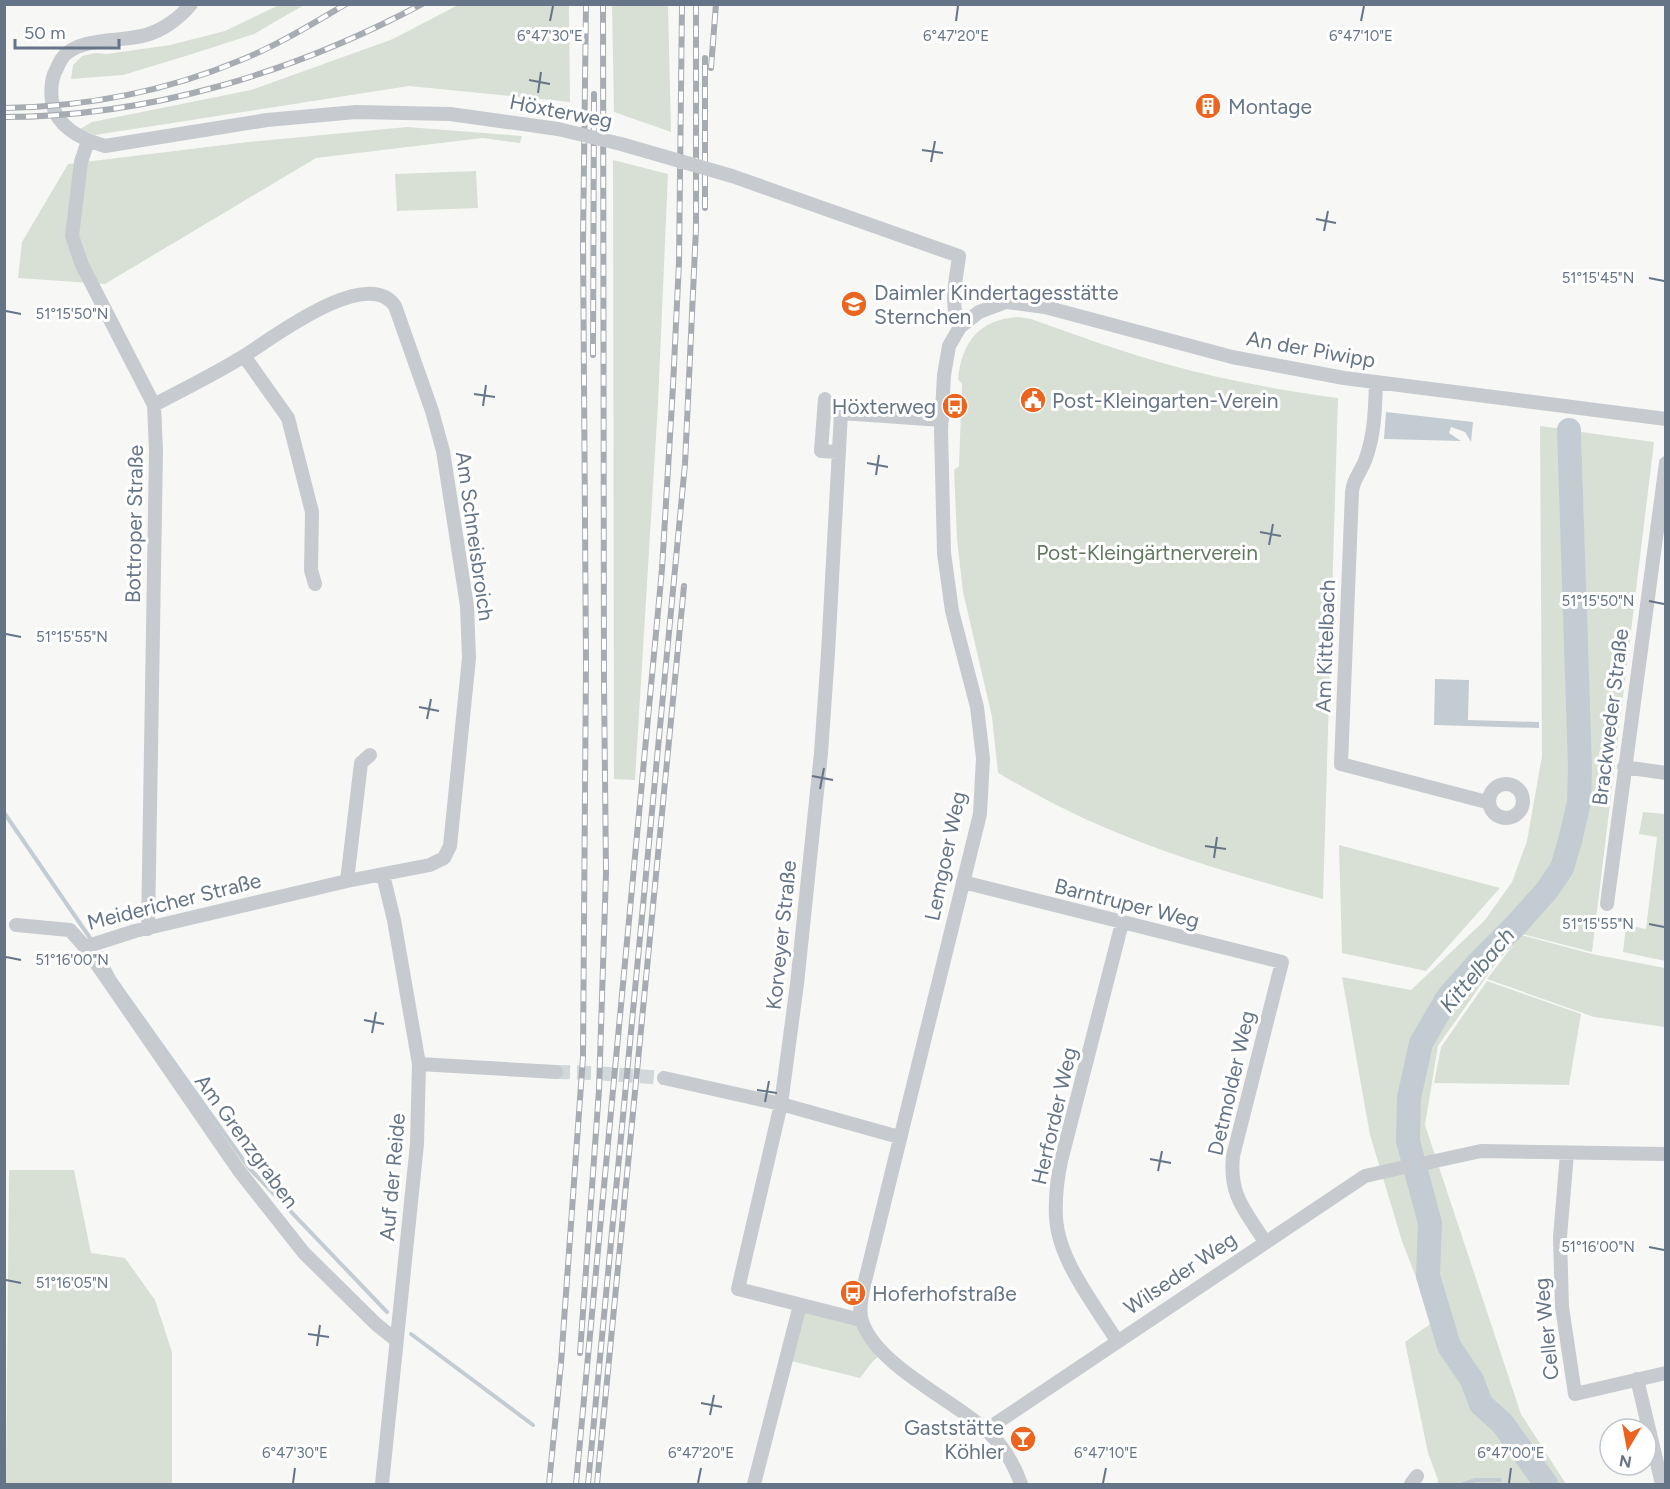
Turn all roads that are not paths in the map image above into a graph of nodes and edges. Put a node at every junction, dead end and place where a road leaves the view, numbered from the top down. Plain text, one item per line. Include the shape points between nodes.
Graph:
1 (190, 4) edge
2 (88, 141) junction
3 (960, 327) junction
4 (244, 356) junction
5 (1376, 382) junction
6 (154, 405) junction
7 (841, 413) junction
8 (1665, 419) edge
9 (942, 420) junction
10 (838, 452) junction
11 (1665, 463) edge
12 (315, 584) dead end
13 (370, 755) dead end
14 (1624, 767) junction
15 (1665, 772) edge
16 (1489, 801) dead end
17 (383, 875) junction
18 (347, 881) junction
19 (963, 882) junction
20 (1607, 904) dead end
21 (1122, 923) junction
22 (16, 925) dead end
23 (148, 929) junction
24 (85, 947) junction
25 (1282, 962) joint
26 (420, 1064) junction
27 (556, 1072) tunnel mouth
28 (664, 1078) tunnel mouth
29 (781, 1104) junction
30 (899, 1137) junction
31 (1567, 1153) junction
32 (1665, 1154) edge
33 (1426, 1163) dead end
34 (1405, 1167) dead end
35 (1265, 1242) junction
36 (800, 1305) junction
37 (861, 1320) junction
38 (396, 1340) junction
39 (1117, 1341) junction
40 (1665, 1373) edge
41 (1637, 1379) junction
42 (986, 1430) junction
43 (382, 1485) edge
44 (754, 1485) edge
45 (1021, 1485) edge
46 (1662, 1485) edge

1 - 2 street, Höxterweg via 174,21 146,35 87,45 63,56 54,75 51,99 60,120
2 - 3 street, Höxterweg, bridge via 105,146 267,120 356,112 450,114 558,129 732,176 959,256 953,303
2 - 6 street, Bottroper Straße via 81,162 73,241 82,266
3 - 5 street, An der Piwipp via 979,312 1006,303 1045,307 1232,357
3 - 9 street, Lemgoer Weg via 947,353
4 - 6 street
4 - 12 street via 288,418 312,512 311,570
4 - 17 street, Am Schneisbroich via 311,312 334,303 365,294 390,299 443,451 467,606 469,658 450,846 444,858 430,865
5 - 8 street, An der Piwipp
5 - 16 street, Am Kittelbach via 1375,428 1366,460 1352,482 1341,764
6 - 23 street, Bottroper Straße
7 - 9 street
7 - 10 street, Korveyer Straße
7 - 10 street via 824,406 821,451
9 - 19 street, Lemgoer Weg via 944,553 952,611 977,707 983,758 980,814
10 - 29 street, Korveyer Straße via 821,753
11 - 14 street, Brackweder Straße
13 - 18 street via 361,763
14 - 15 street
14 - 20 street, Brackweder Straße
17 - 18 street, Meidericher Straße
17 - 26 street, Auf der Reide
18 - 23 street, Meidericher Straße
19 - 21 street, Barntruper Weg
19 - 30 street, Lemgoer Weg
21 - 25 street, Barntruper Weg
21 - 39 street, Herforder Weg via 1056,1190 1056,1219 1062,1245
22 - 24 street, Meidericher Straße via 70,930
23 - 24 street, Meidericher Straße
24 - 38 street, Am Grenzgraben via 240,1172 299,1247
25 - 35 street, Detmolder Weg via 1231,1175 1233,1189
26 - 27 street
26 - 38 street, Auf der Reide via 417,1143
28 - 29 street
29 - 30 street
29 - 36 street, Korveyer Straße via 738,1289
30 - 37 street, Lemgoer Weg via 864,1285
31 - 32 street
31 - 33 street via 1481,1151
31 - 41 street, Celler Weg via 1560,1237 1562,1307 1575,1394
34 - 35 street, Wilseder Weg via 1365,1176
35 - 39 street, Wilseder Weg
36 - 37 street, Korveyer Straße
36 - 44 street
37 - 42 street via 883,1353
38 - 43 street, Auf der Reide
39 - 42 street, Wilseder Weg
40 - 41 street
41 - 46 street
42 - 45 street via 1015,1466

